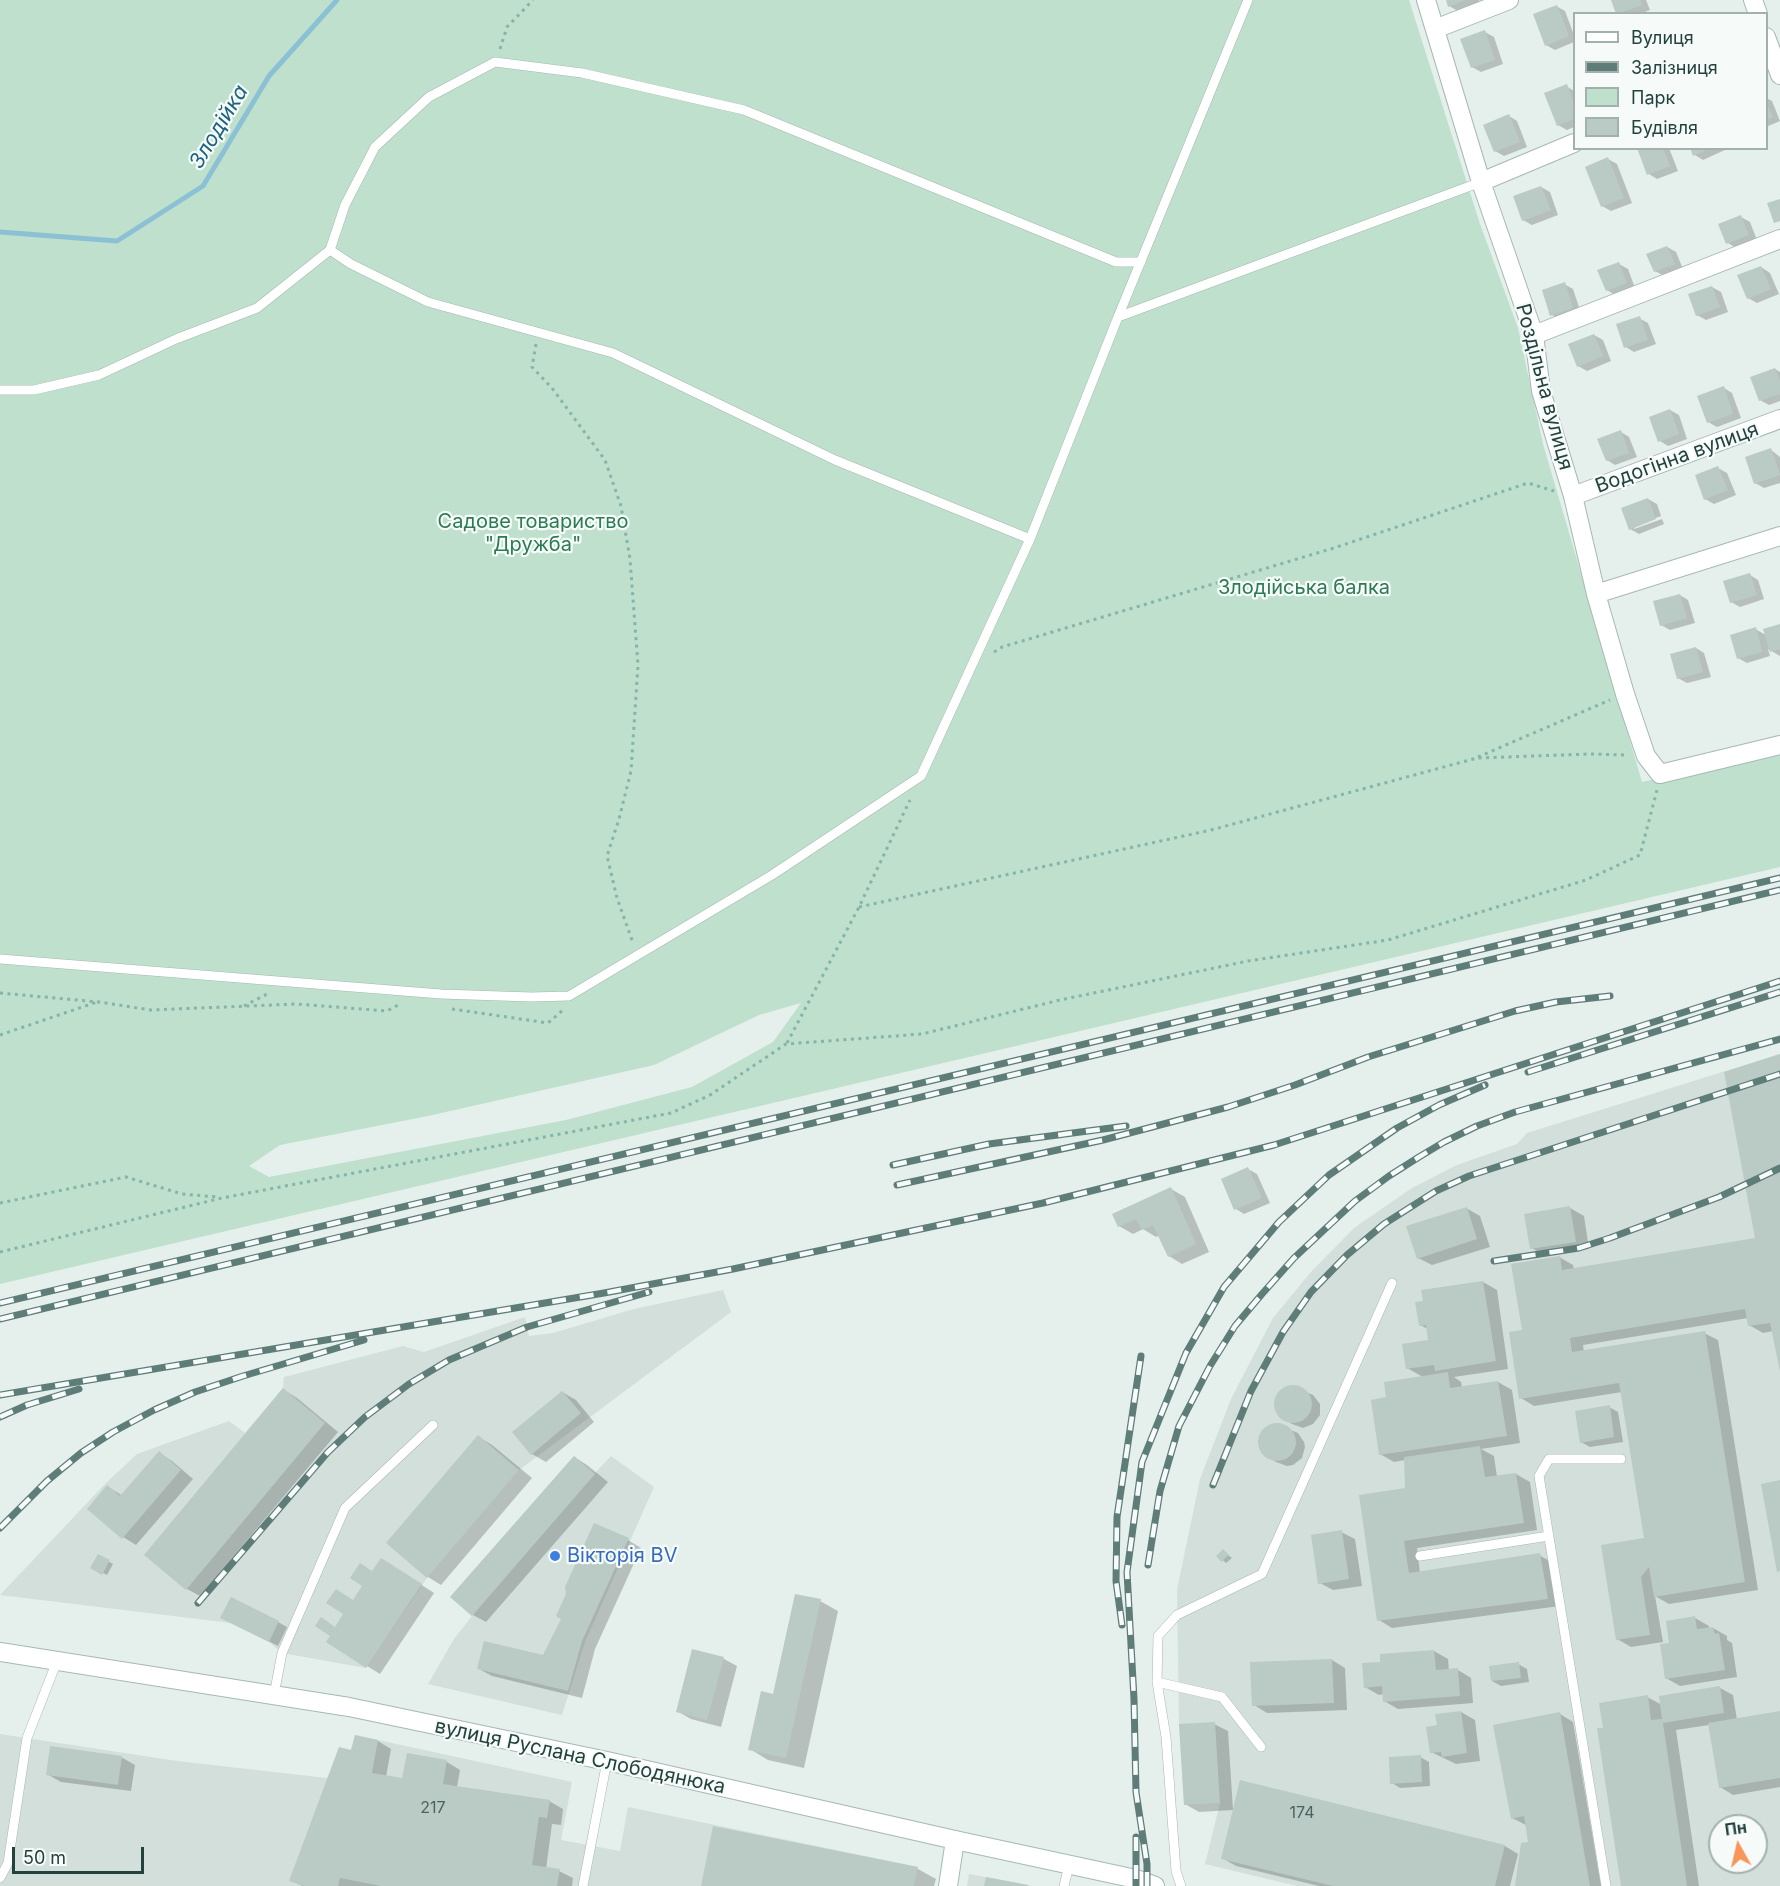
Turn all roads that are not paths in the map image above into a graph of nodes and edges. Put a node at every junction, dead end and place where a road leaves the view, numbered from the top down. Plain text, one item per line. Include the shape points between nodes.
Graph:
1 (1248, 0) edge
2 (1426, 0) edge
3 (1509, 0) edge
4 (1436, 29) junction
5 (1768, 40) edge
6 (1775, 62) edge
7 (1573, 143) edge
8 (1481, 182) junction
9 (1780, 239) edge
10 (330, 250) junction
11 (1141, 262) junction
12 (1118, 317) junction
13 (1534, 335) junction
14 (0, 390) edge
15 (1780, 419) edge
16 (1573, 496) junction
17 (1780, 536) edge
18 (1030, 538) junction
19 (1596, 594) junction
20 (1780, 745) edge
21 (0, 959) edge
22 (1392, 1283) dead end
23 (433, 1425) dead end
24 (1621, 1459) dead end
25 (1549, 1536) junction
26 (1420, 1556) dead end
27 (0, 1652) edge
28 (57, 1661) junction
29 (1157, 1682) junction
30 (274, 1695) junction
31 (1262, 1747) dead end
32 (607, 1761) junction
33 (956, 1840) junction
34 (1069, 1865) junction
35 (0, 1878) edge
36 (583, 1886) edge
37 (948, 1886) edge
38 (1064, 1886) edge
39 (1155, 1886) edge
40 (1181, 1886) edge
41 (1606, 1886) edge

1 - 11 lane
2 - 4 street, Роздільна вулиця
3 - 4 street
4 - 8 street, Роздільна вулиця
5 - 6 street
7 - 8 street
8 - 12 lane
8 - 13 street, Роздільна вулиця
9 - 13 street
10 - 11 lane via 345,205 375,147 429,97 495,62 582,73 744,110 1116,262
10 - 14 lane via 257,308 236,318 176,339 99,375 34,390
10 - 18 lane via 428,302 613,353 835,460
11 - 12 lane
12 - 18 lane
13 - 16 street, Роздільна вулиця via 1541,391
15 - 16 street, Водогінна вулиця
16 - 19 street, Роздільна вулиця
17 - 19 street
18 - 21 lane via 921,776 772,875 569,996 441,994
19 - 20 street, Роздільна вулиця via 1646,756 1659,774
22 - 29 lane via 1262,1574 1177,1615 1158,1636
23 - 30 lane via 345,1508 282,1653
24 - 25 lane via 1549,1459 1539,1476
25 - 26 lane
25 - 41 lane
27 - 28 street, вулиця Руслана Слободянюка
28 - 30 street, вулиця Руслана Слободянюка
28 - 35 lane via 27,1738 8,1863
29 - 31 lane via 1222,1697
29 - 40 lane via 1166,1737 1176,1871
30 - 32 street, вулиця Руслана Слободянюка
32 - 33 street, вулиця Руслана Слободянюка
32 - 36 lane
33 - 34 street, вулиця Руслана Слободянюка
33 - 37 street
34 - 38 lane
34 - 39 street, вулиця Руслана Слободянюка

